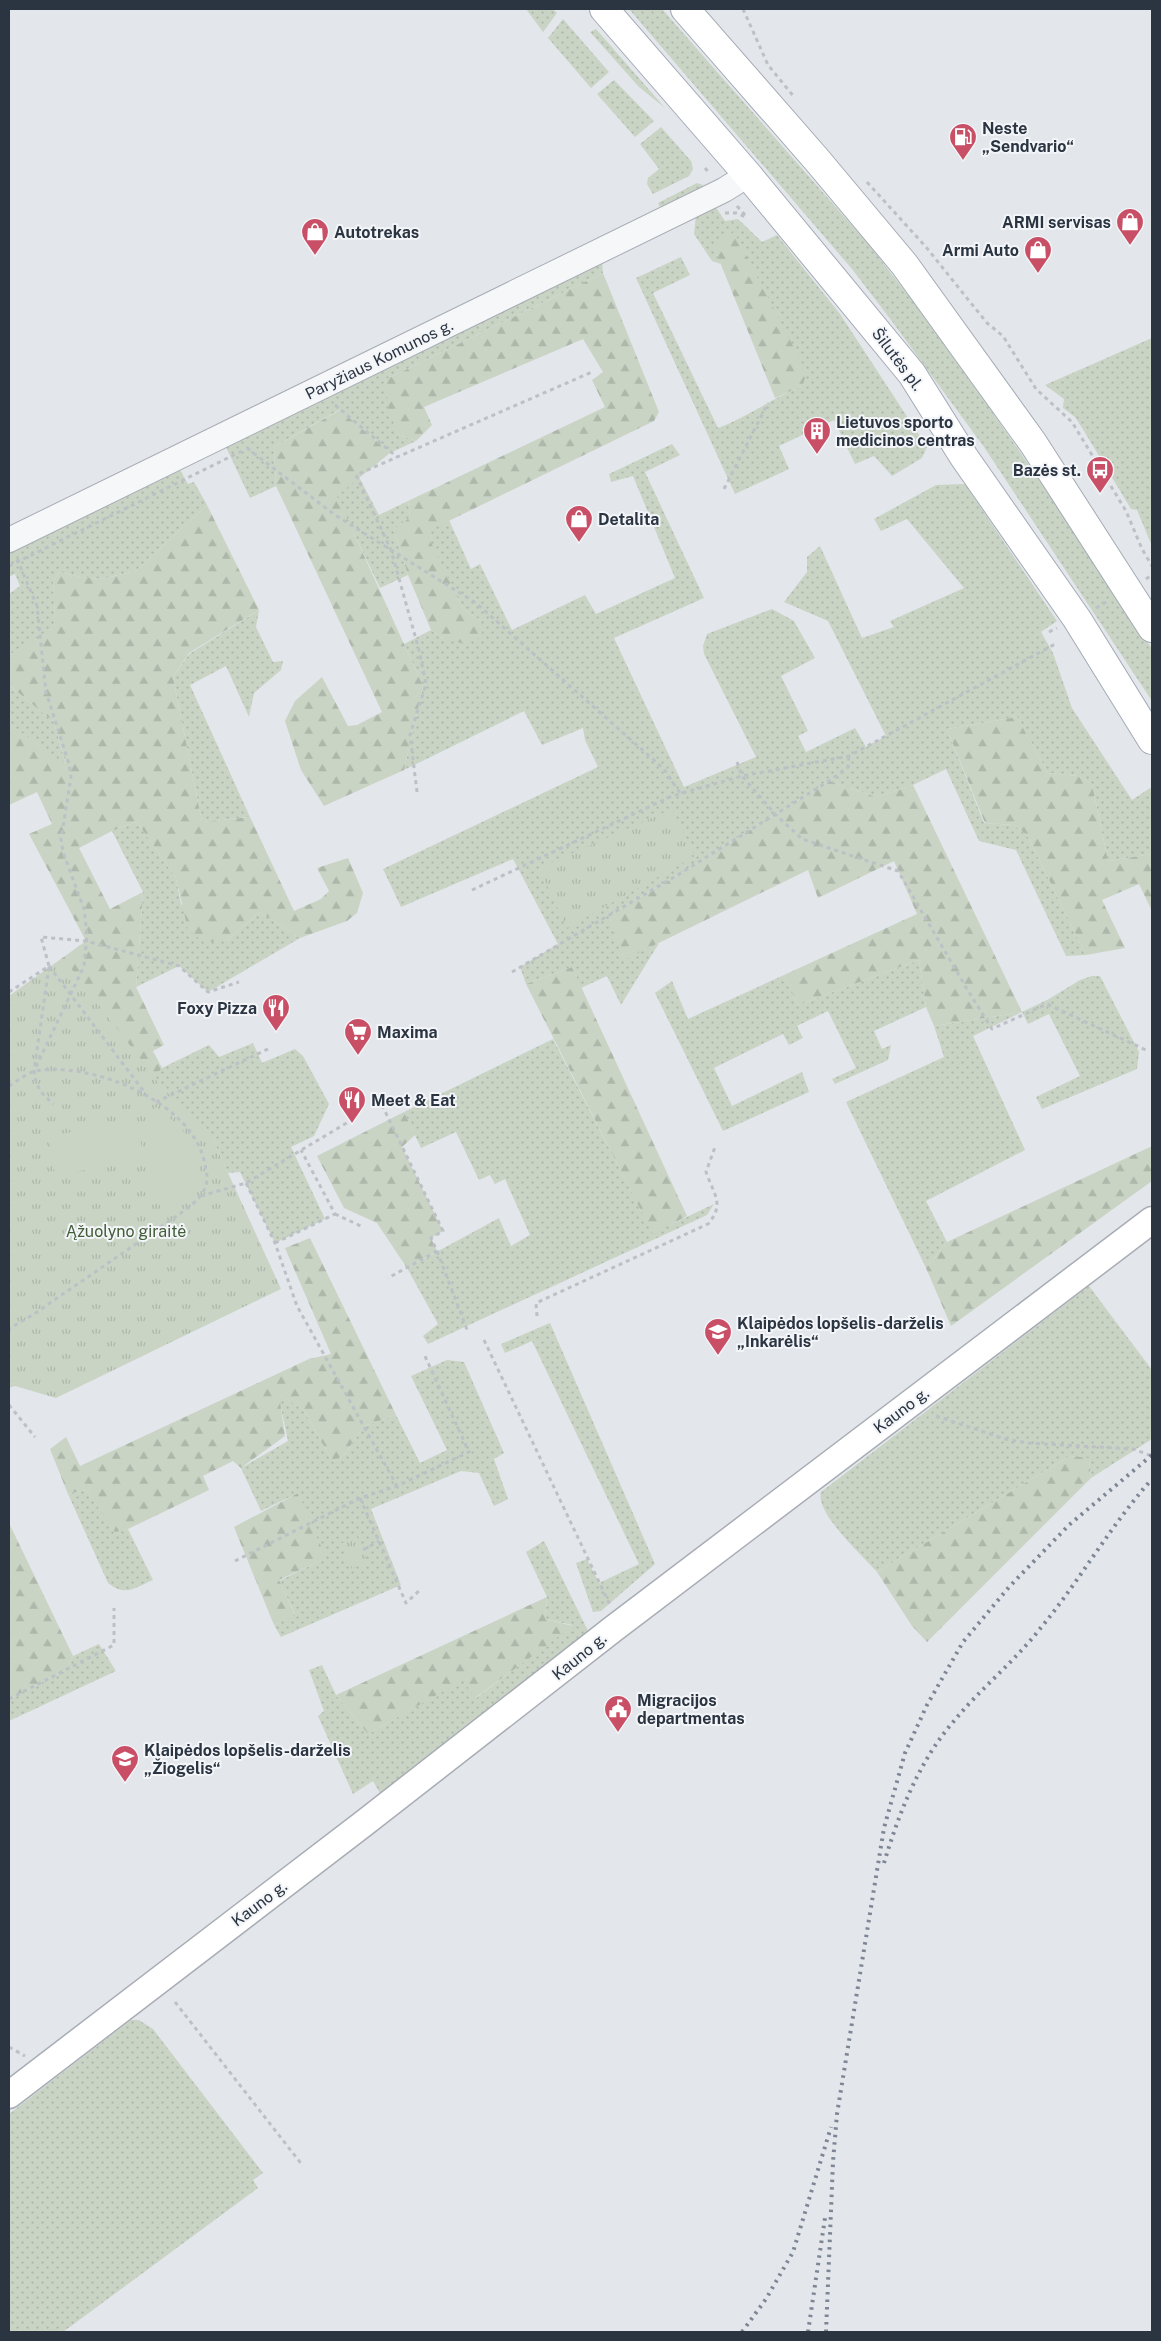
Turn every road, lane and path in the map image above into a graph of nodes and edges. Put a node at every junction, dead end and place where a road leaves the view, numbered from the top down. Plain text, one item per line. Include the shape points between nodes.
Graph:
1 (604, 9) edge
2 (685, 9) edge
3 (743, 9) edge
4 (798, 101) dead end
5 (748, 175) junction
6 (866, 181) dead end
7 (718, 217) dead end
8 (746, 217) dead end
9 (592, 372) dead end
10 (768, 403) dead end
11 (335, 405) dead end
12 (247, 448) dead end
13 (397, 457) junction
14 (724, 489) dead end
15 (13, 550) edge
16 (391, 550) junction
17 (1152, 566) edge
18 (1152, 575) edge
19 (1128, 589) junction
20 (1077, 619) junction
21 (1152, 628) edge
22 (1049, 632) dead end
23 (1057, 643) dead end
24 (1152, 740) edge
25 (849, 756) junction
26 (736, 762) dead end
27 (742, 776) junction
28 (417, 792) dead end
29 (680, 793) junction
30 (775, 814) junction
31 (472, 890) dead end
32 (86, 941) junction
33 (49, 966) junction
34 (512, 972) dead end
35 (239, 982) dead end
36 (9, 992) edge
37 (71, 996) junction
38 (268, 1049) dead end
39 (1148, 1051) dead end
40 (34, 1071) junction
41 (9, 1086) edge
42 (146, 1094) junction
43 (156, 1102) junction
44 (54, 1104) dead end
45 (382, 1105) dead end
46 (350, 1121) dead end
47 (715, 1147) dead end
48 (301, 1150) junction
49 (246, 1183) junction
50 (201, 1197) junction
51 (335, 1214) junction
52 (1152, 1220) edge
53 (363, 1227) dead end
54 (275, 1243) junction
55 (437, 1251) junction
56 (388, 1278) dead end
57 (537, 1316) dead end
58 (9, 1329) edge
59 (468, 1332) dead end
60 (484, 1340) dead end
61 (424, 1354) dead end
62 (9, 1405) edge
63 (936, 1416) dead end
64 (35, 1437) dead end
65 (1152, 1456) edge
66 (397, 1486) junction
67 (360, 1498) junction
68 (378, 1541) junction
69 (363, 1550) dead end
70 (235, 1561) dead end
71 (421, 1589) dead end
72 (114, 1608) dead end
73 (612, 1610) dead end
74 (9, 1699) edge
75 (175, 2002) dead end
76 (9, 2047) edge
77 (30, 2059) dead end
78 (9, 2095) edge
79 (303, 2166) dead end

1 - 5 main road, Šilutės pl.
2 - 19 main road via 893,249 1034,443
3 - 4 path via 768,65
5 - 15 street, Paryžiaus Komunos g. via 685,210
5 - 20 main road, Šilutės pl. via 912,374 964,457
6 - 17 path via 926,247 987,323 1004,336 1036,389 1072,422 1126,511
7 - 8 path via 731,213
9 - 13 path
10 - 14 path
11 - 13 path
12 - 16 path via 335,515
13 - 16 path via 356,475
15 - 32 path via 37,606 46,692 69,764 71,777 61,839 84,909
16 - 28 path via 426,684 410,735
16 - 29 path via 476,603 664,769
18 - 19 path
19 - 20 path
19 - 21 main road
20 - 22 path
20 - 24 main road, Šilutės pl.
23 - 25 path
25 - 27 path
25 - 30 path via 848,767
26 - 27 path
27 - 29 path
27 - 30 path
29 - 31 path
30 - 34 path
30 - 39 path via 802,839 898,870 992,1029 1047,1004
32 - 33 path via 41,937
32 - 35 path via 179,966 208,992
32 - 37 path via 84,966
33 - 36 path
33 - 37 path
33 - 40 path
37 - 40 path
37 - 42 path
38 - 43 path
40 - 41 path
40 - 42 path via 87,1072
40 - 44 path via 40,1093
42 - 43 path
43 - 50 path via 184,1122 202,1152 209,1179
45 - 55 path via 443,1231 431,1238
46 - 48 path
47 - 57 path via 706,1172 719,1206 708,1224 536,1303
48 - 49 path
48 - 51 path
49 - 50 path
49 - 54 path
50 - 58 path
51 - 53 path
51 - 54 path
52 - 78 main road, Kauno g. via 628,1617
54 - 66 path via 297,1306
55 - 56 path
55 - 59 path
60 - 73 path
61 - 66 path via 469,1452
62 - 64 path
63 - 65 path via 1005,1439 1133,1449
66 - 67 path
67 - 68 path
67 - 70 path
68 - 69 path
68 - 71 path via 406,1603
72 - 74 path via 114,1645
75 - 79 path
76 - 77 path

